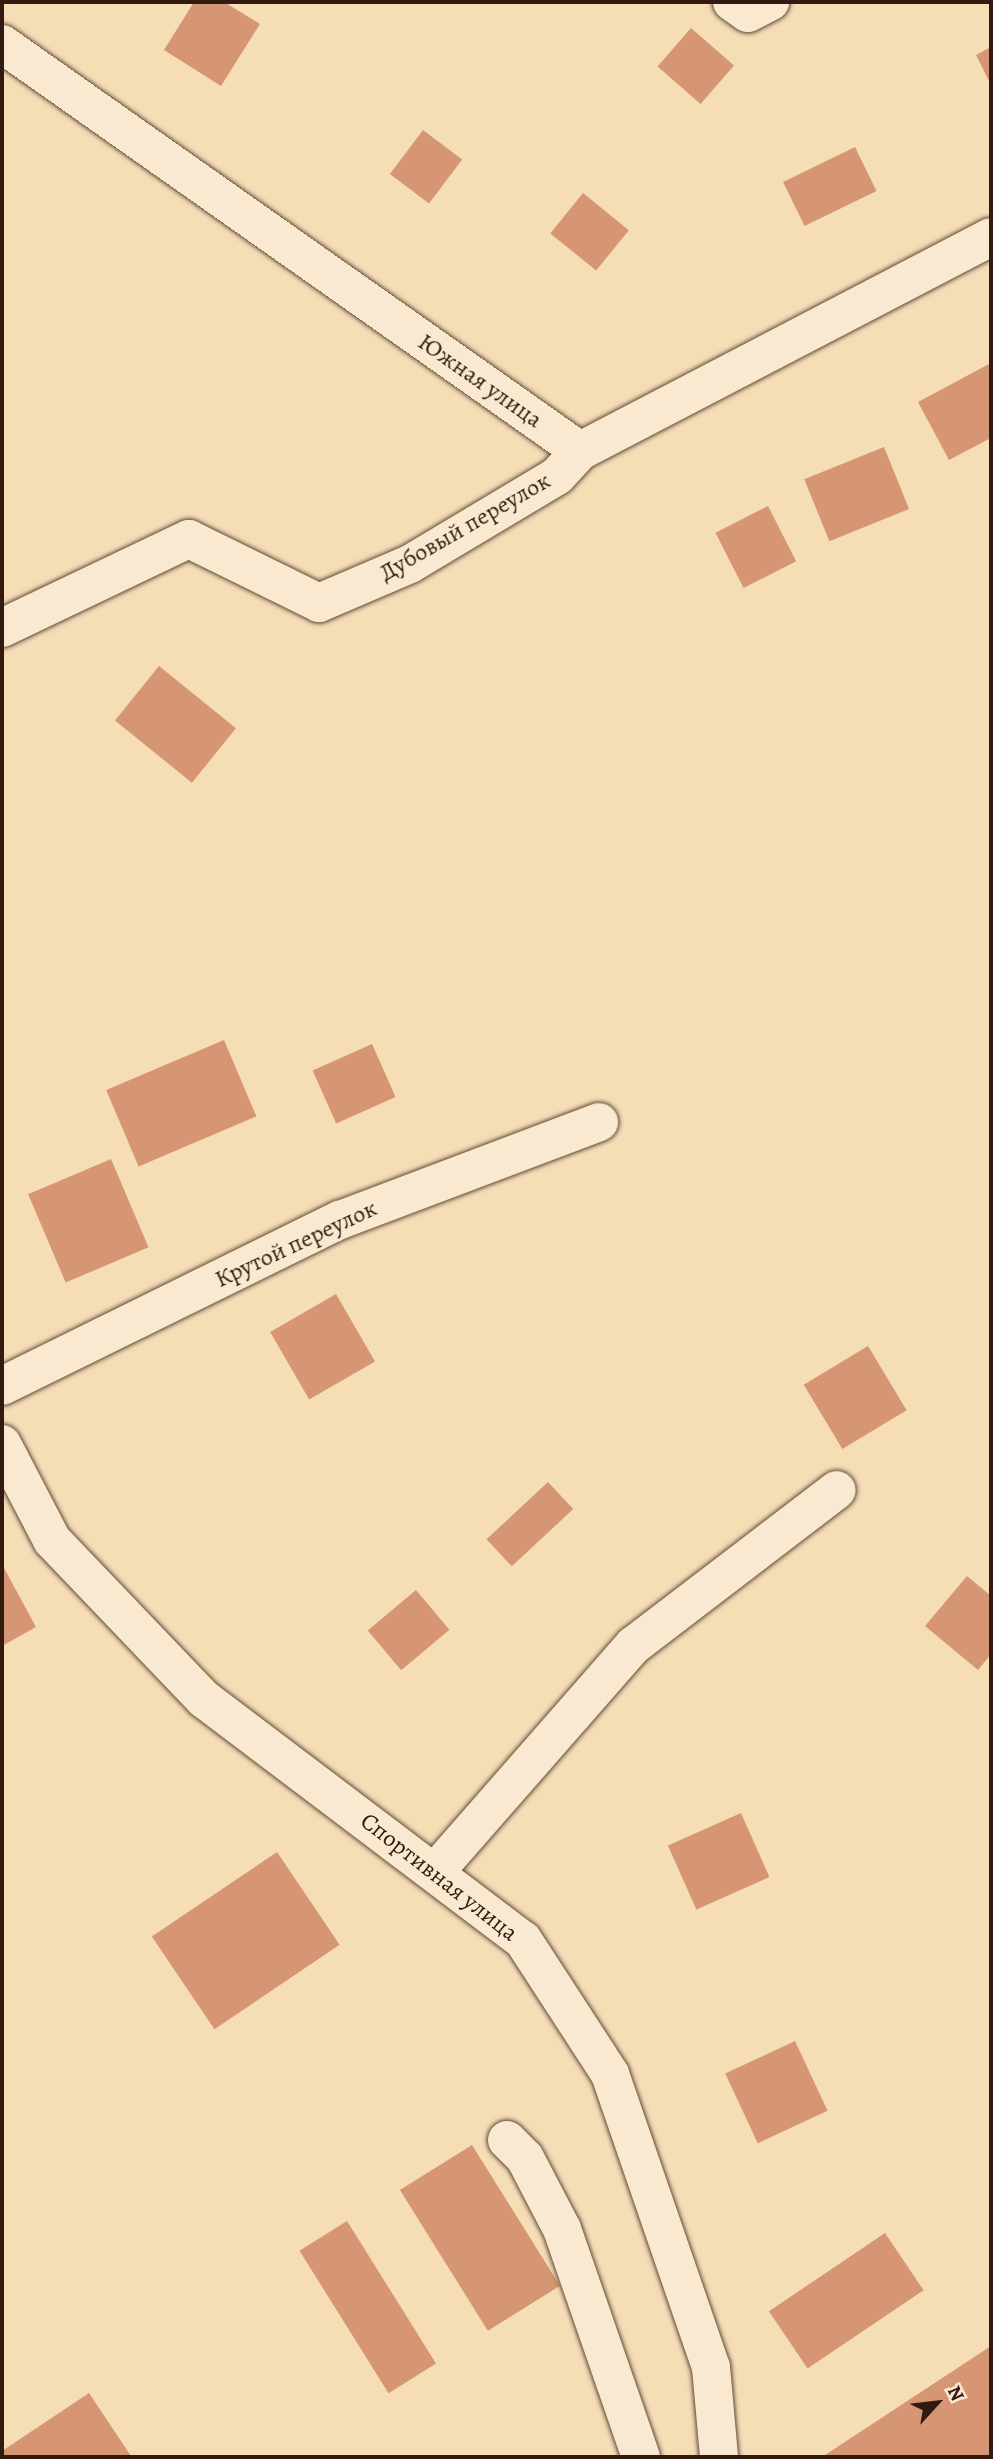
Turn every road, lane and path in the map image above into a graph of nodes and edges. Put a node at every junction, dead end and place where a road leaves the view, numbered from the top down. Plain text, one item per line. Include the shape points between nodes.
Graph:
1 (732, 2) edge
2 (770, 2) edge
3 (2, 44) edge
4 (991, 237) edge
5 (580, 451) junction
6 (2, 628) edge
7 (599, 1122) dead end
8 (2, 1386) edge
9 (2, 1444) edge
10 (837, 1490) dead end
11 (435, 1872) junction
12 (507, 2140) dead end
13 (641, 2457) edge
14 (719, 2457) edge

1 - 2 street via 748,13
3 - 5 street, Южная улица
4 - 5 street
5 - 6 street, Дубовый переулок via 558,476 410,564 319,603 189,539
7 - 8 street, Крутой переулок via 340,1220
9 - 11 street, Спортивная улица via 52,1540 204,1699
10 - 11 street via 634,1645
11 - 14 street, Спортивная улица via 523,1940 610,2074 712,2367
12 - 13 street via 525,2158 562,2229

